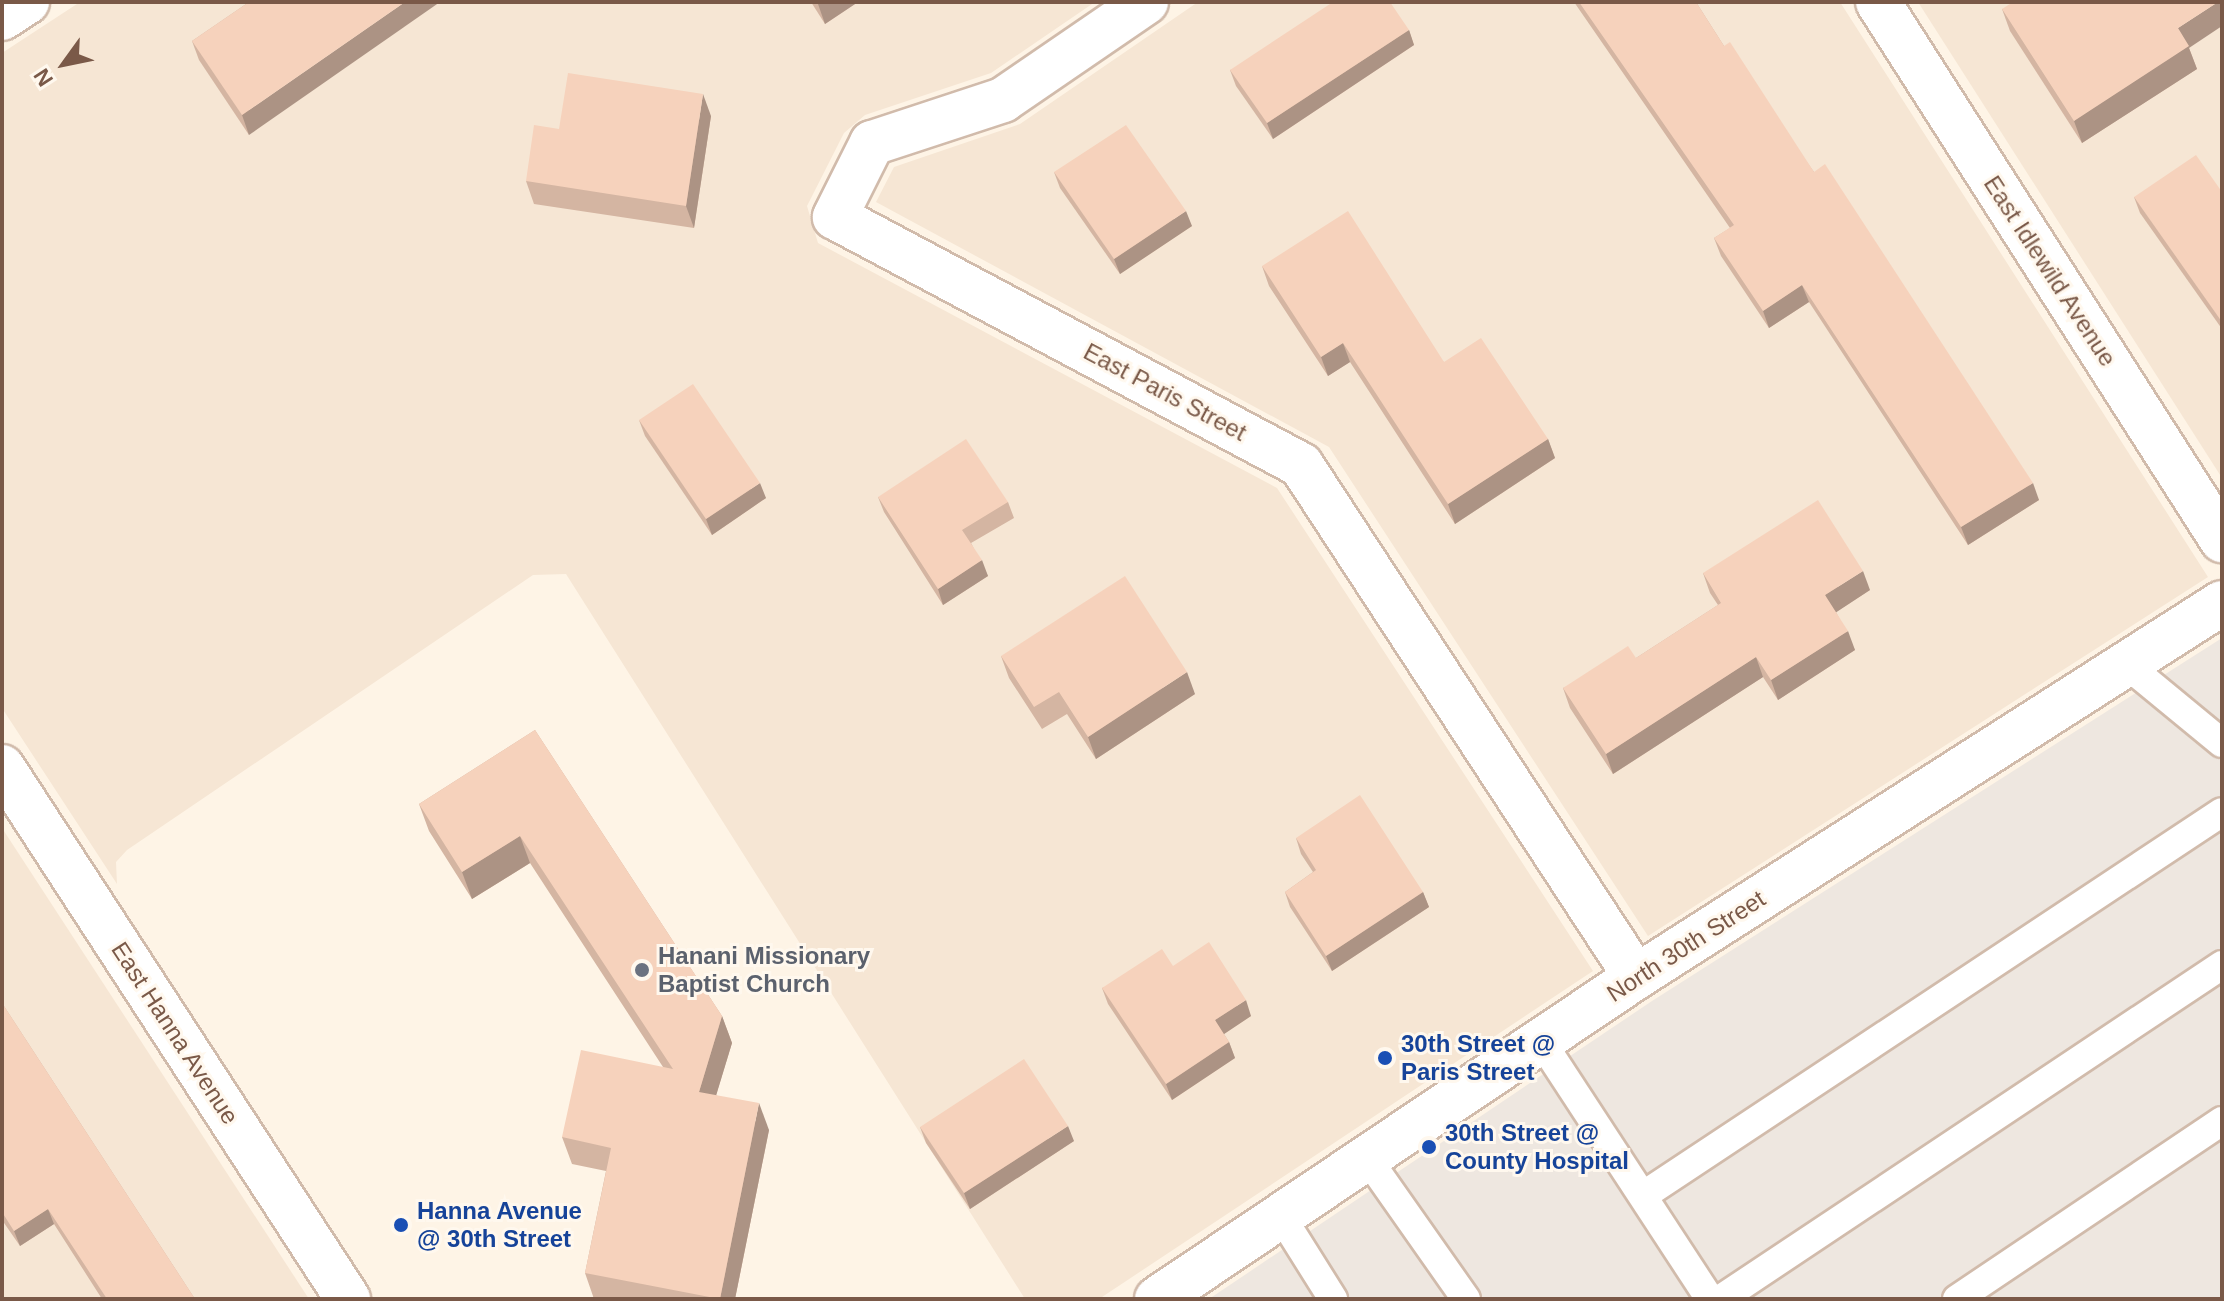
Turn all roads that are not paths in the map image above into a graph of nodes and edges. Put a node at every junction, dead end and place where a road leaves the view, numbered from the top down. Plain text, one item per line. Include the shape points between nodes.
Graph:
1 (27, 2) edge
2 (1146, 2) edge
3 (1878, 2) edge
4 (2, 18) edge
5 (2222, 540) edge
6 (2222, 603) edge
7 (2126, 664) junction
8 (2222, 743) edge
9 (2, 767) edge
10 (2222, 812) edge
11 (2222, 965) edge
12 (1636, 977) junction
13 (1541, 1041) junction
14 (2222, 1121) edge
15 (1367, 1158) junction
16 (1644, 1195) junction
17 (1281, 1216) junction
18 (348, 1299) edge
19 (1157, 1299) edge
20 (1333, 1299) edge
21 (1466, 1299) edge
22 (1710, 1299) edge
23 (1721, 1299) edge
24 (1957, 1299) edge

1 - 4 street
2 - 12 street, East Paris Street via 1003,100 872,143 835,217 1301,465
3 - 5 street, East Idlewild Avenue
6 - 7 street, North 30th Street
7 - 8 lane
7 - 12 street, North 30th Street
9 - 18 street, East Hanna Avenue
10 - 16 lane
11 - 23 lane
12 - 13 street, North 30th Street
13 - 15 street, North 30th Street
13 - 16 lane
14 - 24 lane
15 - 17 street, North 30th Street
15 - 21 lane
16 - 22 lane
17 - 19 street, North 30th Street
17 - 20 lane

